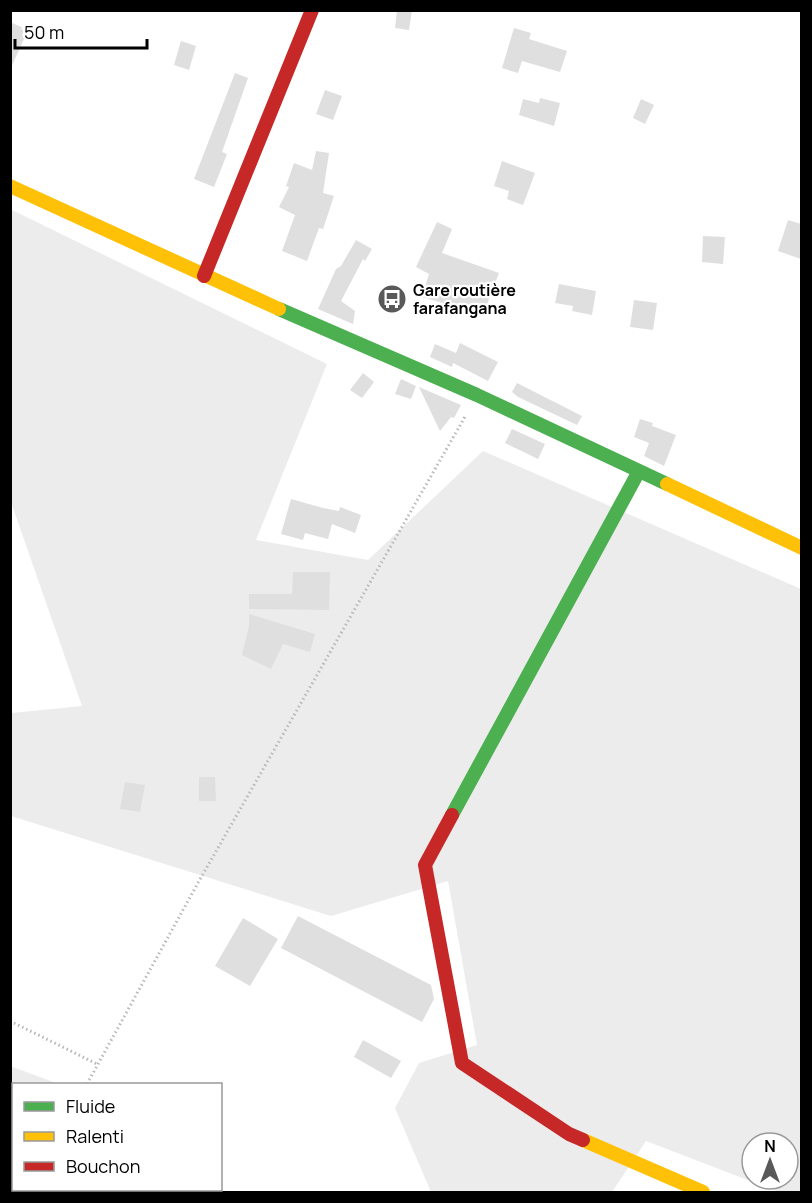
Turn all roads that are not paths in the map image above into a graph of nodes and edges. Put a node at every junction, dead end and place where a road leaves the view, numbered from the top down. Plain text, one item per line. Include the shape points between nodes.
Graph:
1 (312, 10) edge
2 (10, 186) edge
3 (204, 276) junction
4 (639, 471) junction
5 (801, 548) edge
6 (703, 1192) edge

1 - 3 street
2 - 3 street
3 - 4 street via 477,395
4 - 5 street
4 - 6 street via 425,865 462,1063 569,1134

